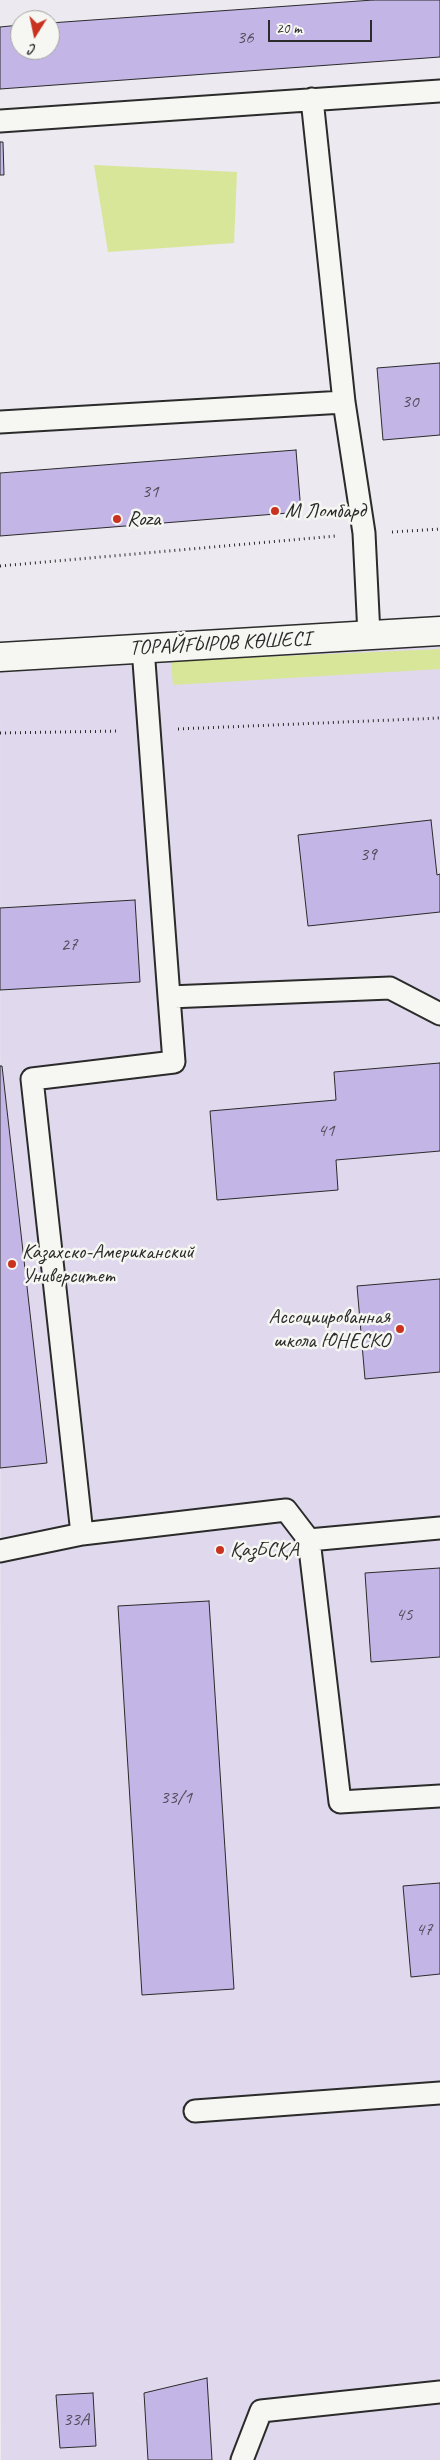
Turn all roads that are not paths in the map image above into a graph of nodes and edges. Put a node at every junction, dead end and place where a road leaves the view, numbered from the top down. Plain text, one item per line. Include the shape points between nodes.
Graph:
1 (440, 91) edge
2 (312, 99) junction
3 (0, 121) edge
4 (344, 402) junction
5 (0, 422) edge
6 (440, 631) edge
7 (369, 635) junction
8 (143, 648) junction
9 (0, 657) edge
10 (169, 997) junction
11 (440, 1014) edge
12 (440, 1528) edge
13 (82, 1534) junction
14 (309, 1540) junction
15 (0, 1551) edge
16 (440, 1796) edge
17 (440, 2092) edge
18 (196, 2111) dead end
19 (440, 2392) edge
20 (242, 2460) edge

1 - 2 lane
2 - 3 lane
2 - 4 lane
4 - 5 lane
4 - 7 lane via 364,533
6 - 7 street, ТОРАЙҒЫРОВ КӨШЕСІ
7 - 8 street, ТОРАЙҒЫРОВ КӨШЕСІ
8 - 9 street, ТОРАЙҒЫРОВ КӨШЕСІ
8 - 10 lane
10 - 11 lane via 390,988
10 - 13 lane via 174,1062 32,1079
12 - 14 lane
13 - 14 lane via 286,1510
13 - 15 lane
14 - 16 lane via 340,1802
17 - 18 lane
19 - 20 lane via 261,2411

